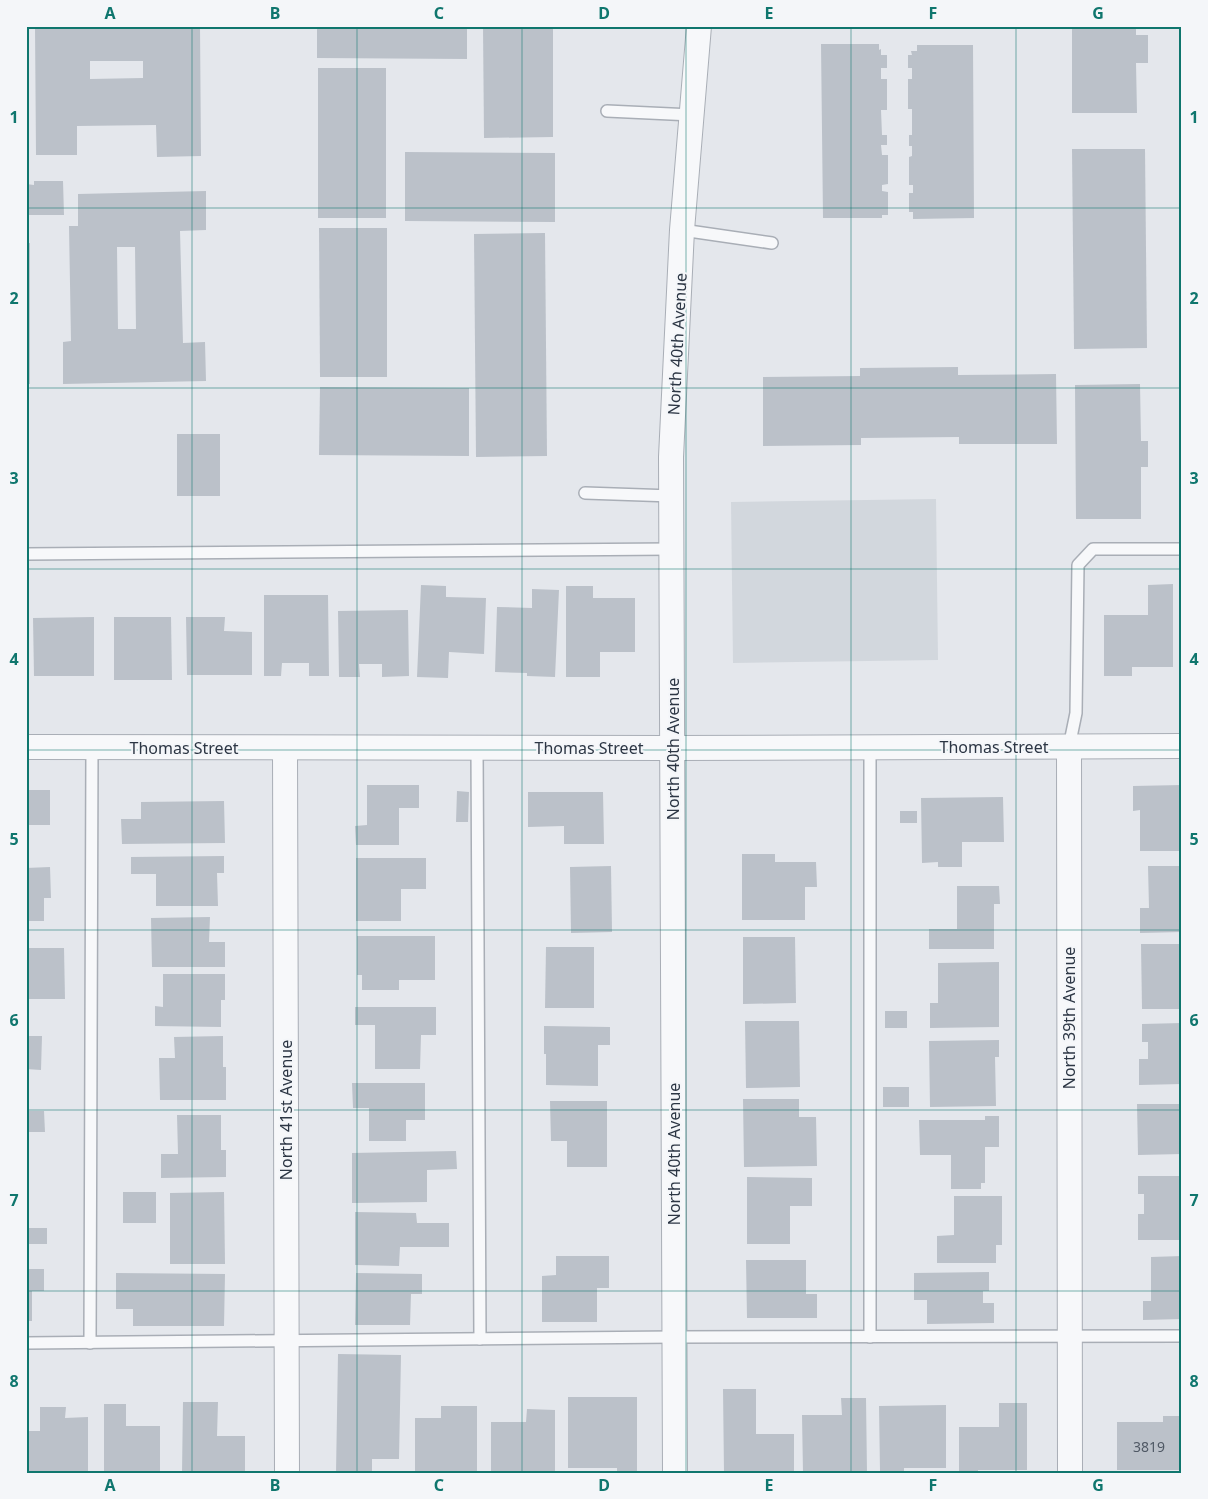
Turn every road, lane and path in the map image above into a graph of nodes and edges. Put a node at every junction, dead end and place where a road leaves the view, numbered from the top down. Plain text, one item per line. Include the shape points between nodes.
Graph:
1 (699, 26) edge
2 (608, 110) dead end
3 (692, 116) junction
4 (682, 230) junction
5 (772, 243) dead end
6 (586, 493) dead end
7 (672, 496) junction
8 (672, 549) junction
9 (1182, 549) edge
10 (26, 554) edge
11 (1182, 746) edge
12 (26, 747) edge
13 (870, 747) junction
14 (1069, 747) junction
15 (92, 748) junction
16 (285, 748) junction
17 (477, 748) junction
18 (673, 748) junction
19 (1070, 1336) junction
20 (1182, 1336) edge
21 (675, 1337) junction
22 (870, 1337) junction
23 (480, 1339) junction
24 (286, 1342) junction
25 (26, 1343) edge
26 (90, 1343) junction
27 (287, 1473) edge
28 (675, 1473) edge
29 (1070, 1473) edge

1 - 3 street, North 40th Avenue
2 - 3 lane
3 - 4 street, North 40th Avenue
4 - 5 lane
4 - 7 street, North 40th Avenue
6 - 7 lane
7 - 8 street, North 40th Avenue
8 - 10 lane
8 - 18 street, North 40th Avenue
9 - 14 lane, North 39th Avenue via 1093,549 1078,564 1076,713
11 - 14 street, Thomas Street
12 - 15 street, Thomas Street
13 - 14 street, Thomas Street
13 - 18 street, Thomas Street
13 - 22 lane
14 - 19 street, North 39th Avenue
15 - 16 street, Thomas Street
15 - 26 lane
16 - 17 street, Thomas Street
16 - 24 street, North 41st Avenue
17 - 18 street, Thomas Street
17 - 23 lane
18 - 21 street, North 40th Avenue
19 - 20 lane
19 - 22 lane
19 - 29 street, North 39th Avenue
21 - 22 lane
21 - 23 lane
21 - 28 street, North 40th Avenue
23 - 24 lane
24 - 26 lane
24 - 27 street, North 41st Avenue
25 - 26 lane

